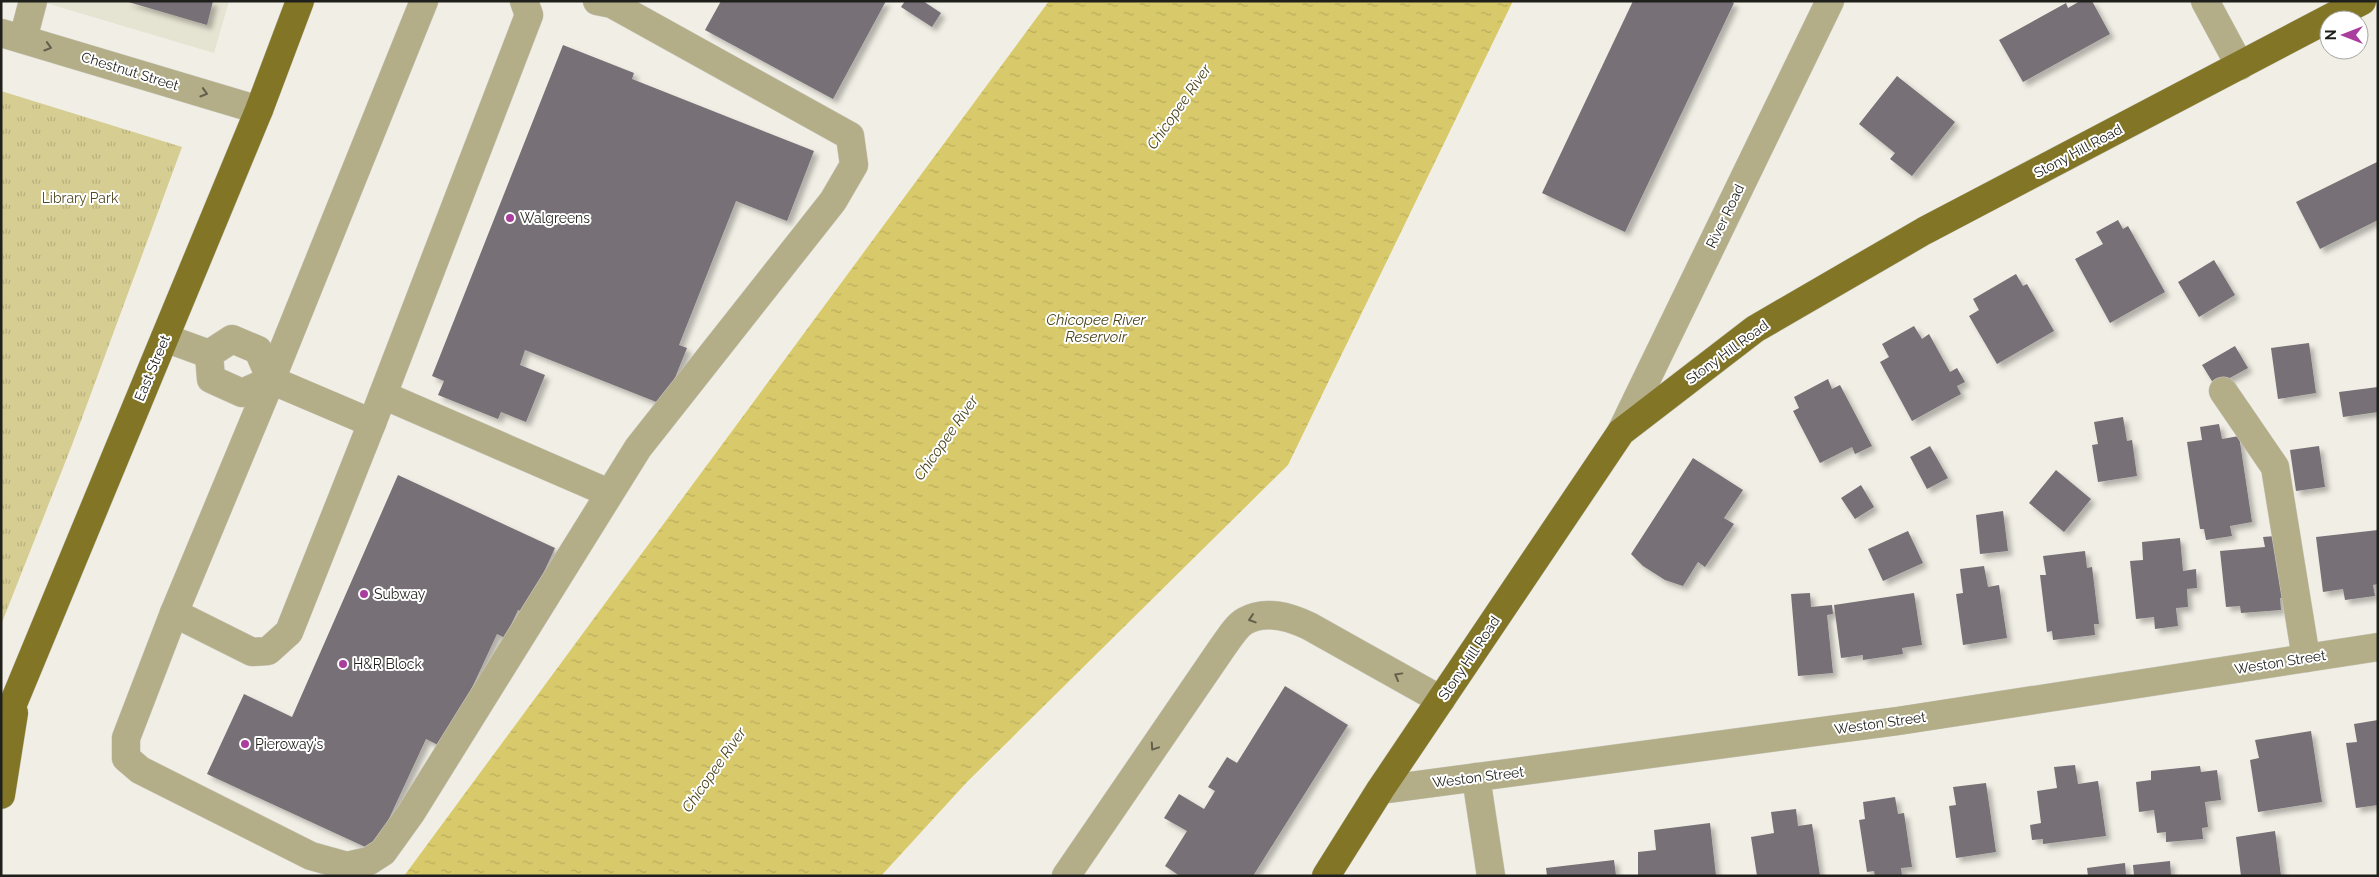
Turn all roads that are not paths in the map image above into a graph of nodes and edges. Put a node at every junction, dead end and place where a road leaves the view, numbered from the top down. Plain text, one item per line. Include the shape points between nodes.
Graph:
1 (33, 1) edge
2 (300, 1) edge
3 (424, 1) edge
4 (524, 1) edge
5 (597, 1) edge
6 (1830, 1) edge
7 (2206, 1) edge
8 (2362, 1) edge
9 (12, 36) edge
10 (2240, 66) junction
11 (259, 110) junction
12 (165, 338) junction
13 (208, 354) junction
14 (271, 380) junction
15 (2223, 391) dead end
16 (383, 395) junction
17 (372, 424) junction
18 (1621, 432) junction
19 (609, 493) junction
20 (174, 614) junction
21 (2378, 648) edge
22 (2306, 658) junction
23 (9, 689) edge
24 (1441, 700) junction
25 (1, 733) edge
26 (1476, 777) junction
27 (1380, 790) junction
28 (1, 795) edge
29 (1066, 876) edge
30 (1326, 876) edge
31 (1490, 876) edge

1 - 9 street
2 - 11 main road, East Street
3 - 14 street
4 - 16 street via 529,15
5 - 19 street via 612,4 850,136 854,165 833,201 638,448
6 - 18 street, River Road
7 - 10 street
8 - 10 main road, Stony Hill Road
9 -> 11 street, Chestnut Street
10 - 18 main road, Stony Hill Road via 1924,232 1754,329
11 - 12 main road, East Street
12 - 13 street
12 - 23 main road, East Street
13 - 14 street via 232,339 258,350
13 - 14 street via 211,379 242,393
14 - 17 street
14 - 20 street
15 - 22 street via 2275,467
16 - 17 street
16 - 19 street
17 - 20 street via 289,632 268,652 252,652
18 - 24 main road, Stony Hill Road
19 - 20 street via 411,813 383,852 369,861 347,866 311,856 140,770 126,758 126,738
21 - 22 street, Weston Street
22 - 26 street, Weston Street via 1898,721
23 - 25 main road, East Street
23 - 28 main road
24 - 27 main road, Stony Hill Road
24 -> 29 street via 1288,616 1264,615 1244,621 1222,648
26 - 27 street, Weston Street
26 - 31 street
27 - 30 main road, Stony Hill Road

